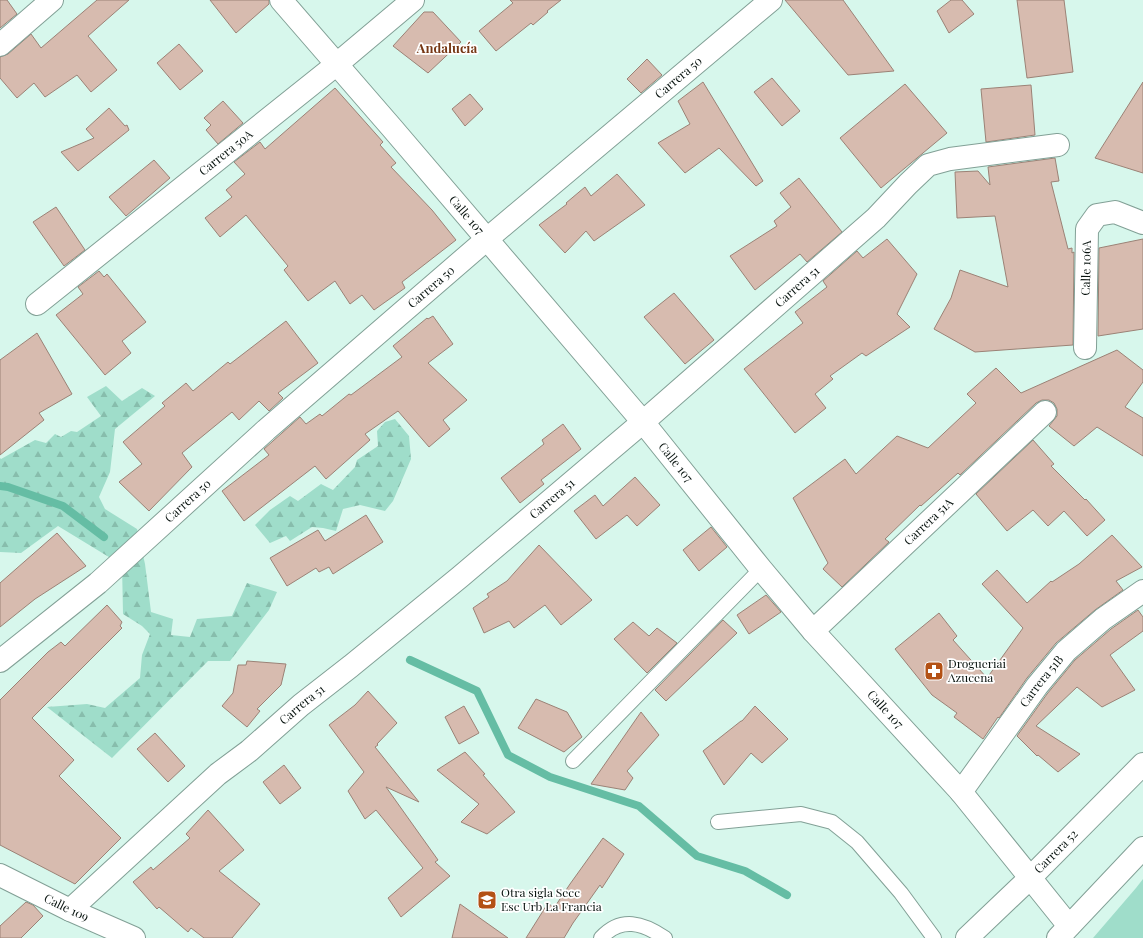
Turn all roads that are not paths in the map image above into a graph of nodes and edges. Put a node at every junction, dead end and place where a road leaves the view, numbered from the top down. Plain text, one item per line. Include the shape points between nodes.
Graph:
1 (52, 0) edge
2 (281, 0) edge
3 (413, 0) edge
4 (771, 0) edge
5 (0, 45) edge
6 (337, 64) junction
7 (1058, 145) dead end
8 (1143, 223) edge
9 (488, 239) junction
10 (38, 304) dead end
11 (1085, 348) dead end
12 (1044, 412) dead end
13 (644, 422) junction
14 (761, 569) junction
15 (1143, 591) edge
16 (813, 631) junction
17 (0, 661) edge
18 (573, 761) dead end
19 (1143, 764) edge
20 (961, 792) junction
21 (718, 822) dead end
22 (1143, 848) edge
23 (0, 875) edge
24 (1030, 878) junction
25 (70, 910) junction
26 (1064, 932) edge
27 (134, 938) edge
28 (601, 938) edge
29 (665, 938) edge
30 (934, 938) edge
31 (967, 938) edge

1 - 5 street
2 - 6 street, Calle 107
3 - 6 street, Carrera 50A
4 - 9 street, Carrera 50
6 - 9 street, Calle 107
6 - 10 street, Carrera 50A
7 - 13 street, Carrera 51 via 950,159 928,165 876,218
8 - 11 street, Calle 106A via 1115,212 1097,215 1087,230
9 - 13 street, Calle 107
9 - 17 street, Carrera 50 via 266,430 98,583
12 - 16 street, Carrera 51A
13 - 14 street, Calle 107
13 - 25 street, Carrera 51 via 460,577 218,774
14 - 16 street, Calle 107
14 - 18 lane
15 - 20 street, Carrera 51B via 1103,619 1066,650
16 - 20 street, Calle 107
19 - 24 street, Carrera 52
20 - 24 street, Calle 107
21 - 30 lane via 801,814 832,822 857,842 901,893
22 - 26 street
23 - 25 street, Calle 109
24 - 26 street, Calle 107
24 - 31 street, Carrera 52
25 - 27 street, Calle 109
28 - 29 lane via 608,930 623,923 637,924

